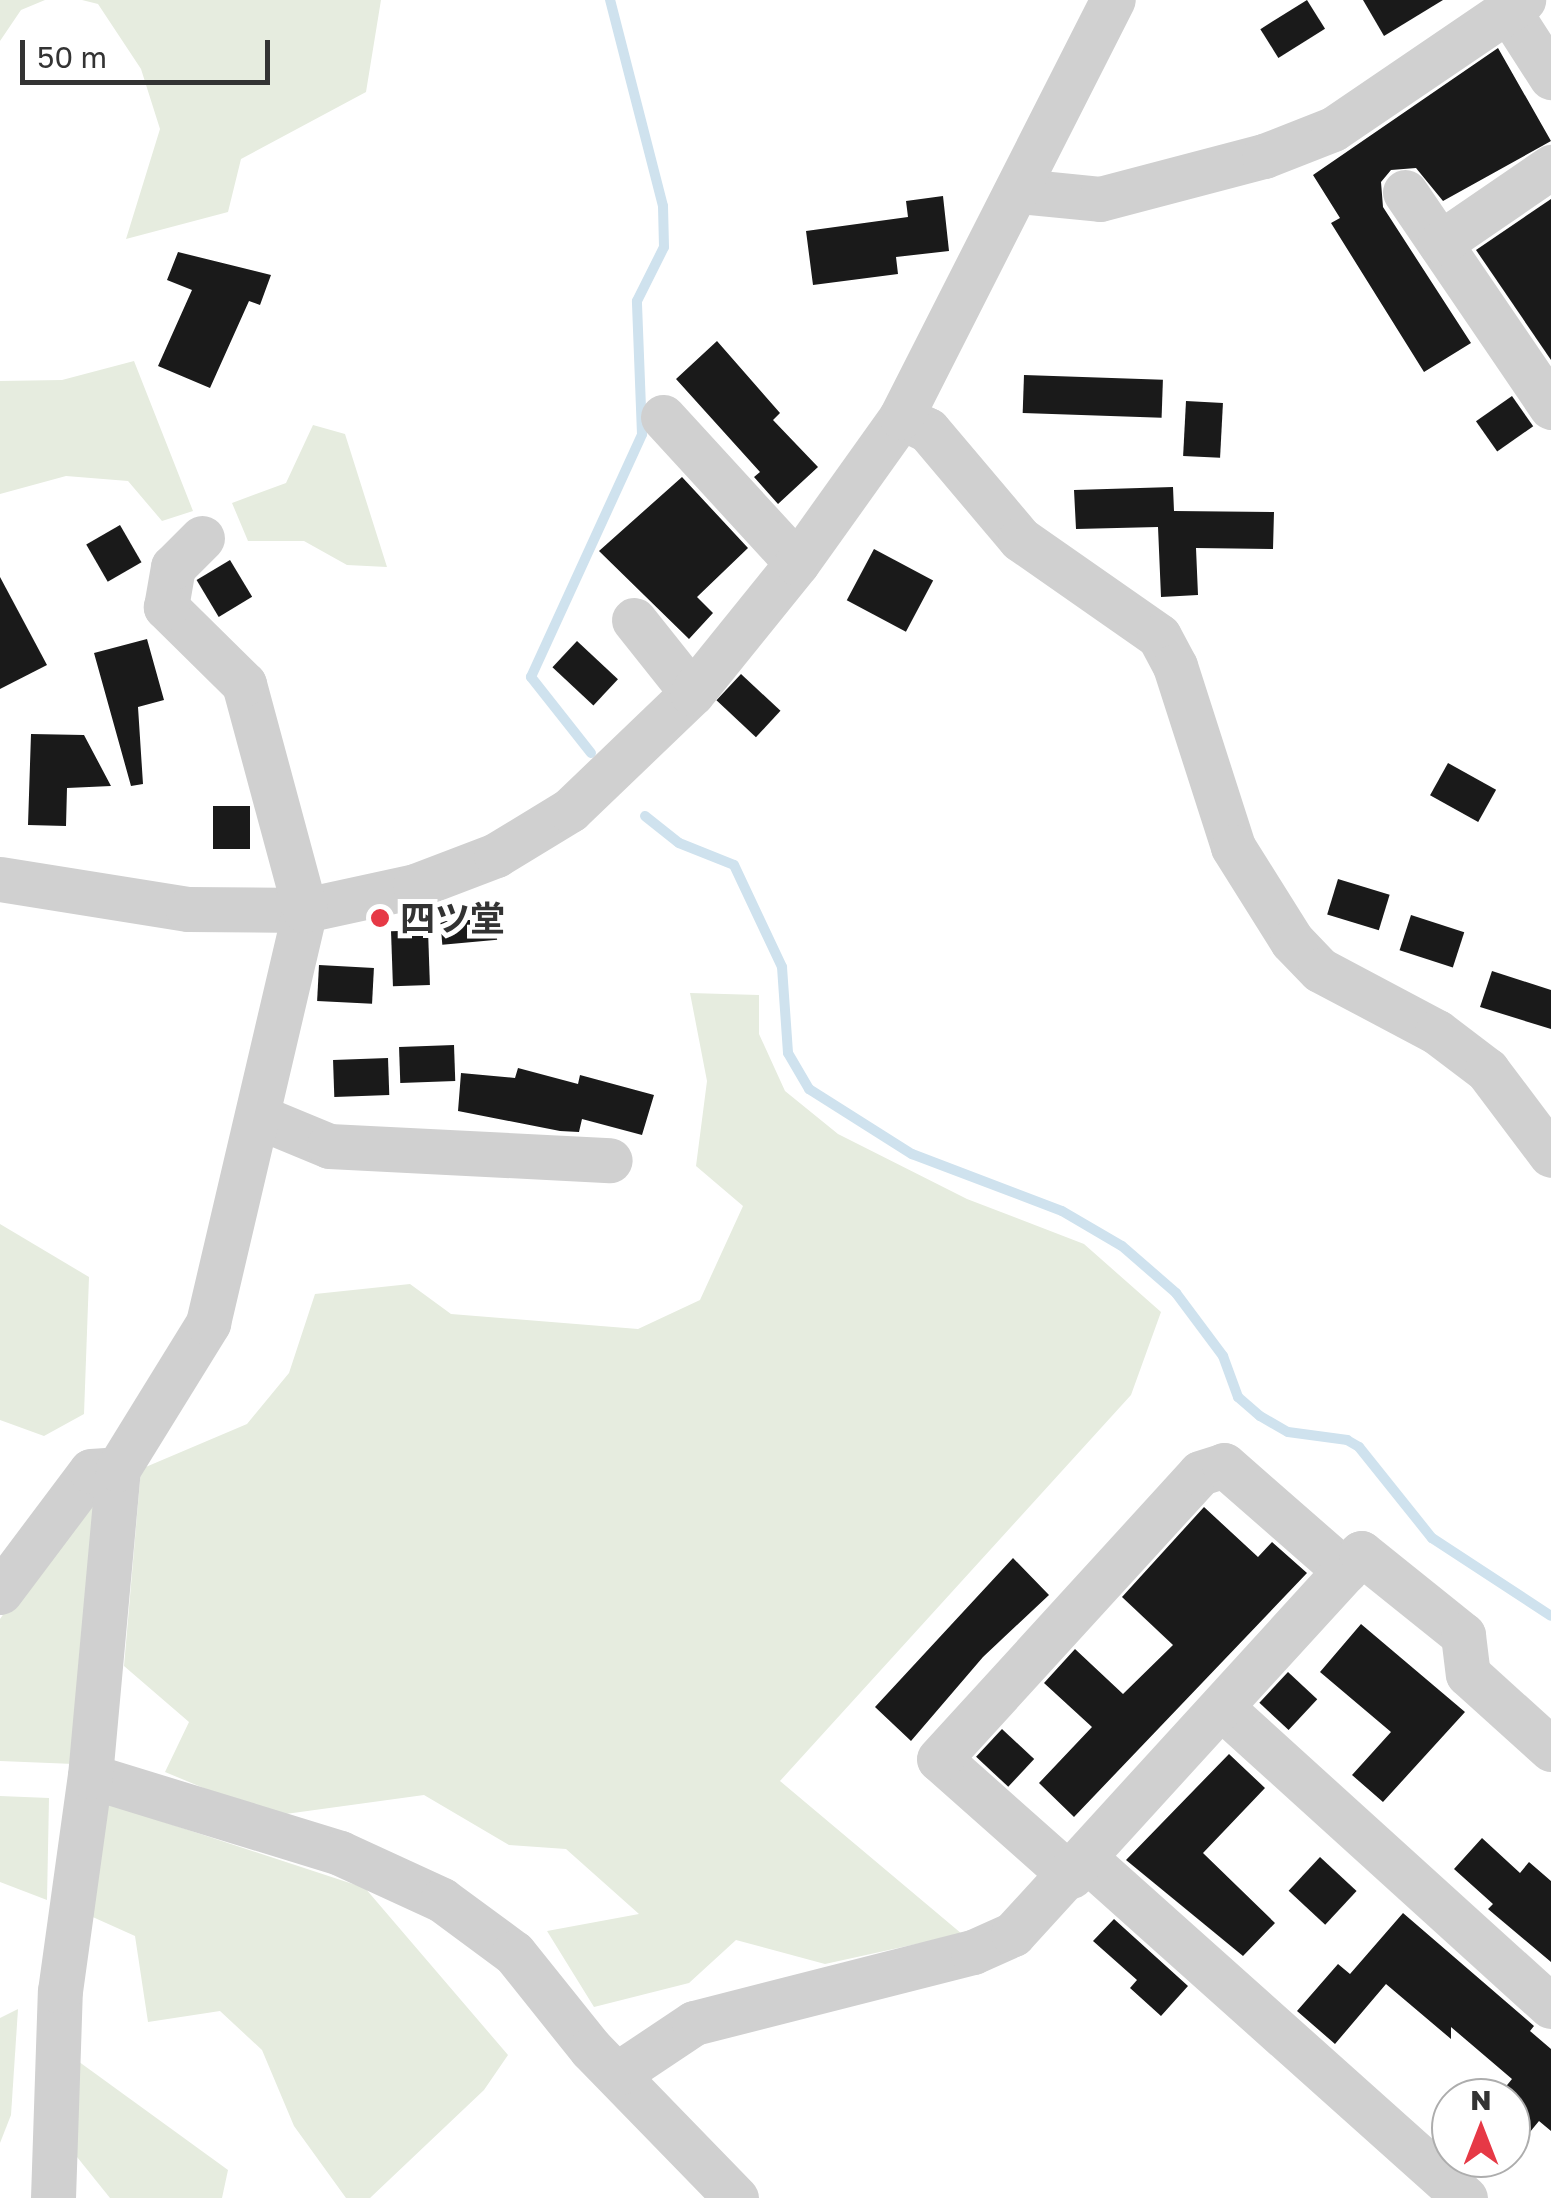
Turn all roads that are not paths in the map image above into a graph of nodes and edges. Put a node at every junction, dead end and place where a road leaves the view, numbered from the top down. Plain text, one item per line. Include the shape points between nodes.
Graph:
1 (1113, 0) edge
2 (1516, 5) edge
3 (1551, 77) edge
4 (1551, 166) edge
5 (1020, 191) junction
6 (1406, 192) dead end
7 (1440, 243) junction
8 (1551, 407) edge
9 (663, 417) dead end
10 (902, 417) junction
11 (202, 538) dead end
12 (797, 564) junction
13 (634, 620) dead end
14 (692, 693) junction
15 (0, 879) edge
16 (304, 910) junction
17 (259, 1117) junction
18 (1551, 1154) edge
19 (610, 1160) dead end
20 (118, 1469) junction
21 (1346, 1571) junction
22 (0, 1592) edge
23 (1223, 1709) junction
24 (1551, 1749) edge
25 (90, 1776) junction
26 (1079, 1868) junction
27 (1551, 2006) edge
28 (619, 2073) junction
29 (53, 2198) edge
30 (736, 2198) edge
31 (1464, 2198) edge

1 - 5 street
2 - 3 street
2 - 5 street via 1333,129 1264,156 1100,199
4 - 7 street
5 - 10 street
6 - 7 street
7 - 8 street
9 - 12 street
10 - 12 street
10 - 18 street via 928,430 1020,539 1159,636 1175,666 1232,847 1292,941 1320,970 1437,1032 1487,1070
11 - 16 street via 173,567 166,607 244,684
12 - 14 street
13 - 14 street
14 - 16 street via 570,810 496,855 415,886
15 - 16 street via 188,909
16 - 17 street
17 - 19 street via 329,1146
17 - 20 street via 208,1322
20 - 22 street via 90,1470
20 - 25 street
21 - 23 street
21 - 24 street via 1362,1554 1464,1634 1468,1674
21 - 26 street via 1224,1465 1200,1473 939,1759
23 - 26 street
23 - 27 street
25 - 28 street via 340,1853 442,1900 514,1952 591,2049
25 - 29 street via 60,1991
26 - 28 street via 1012,1934 973,1952 694,2023
26 - 31 street
28 - 30 street

